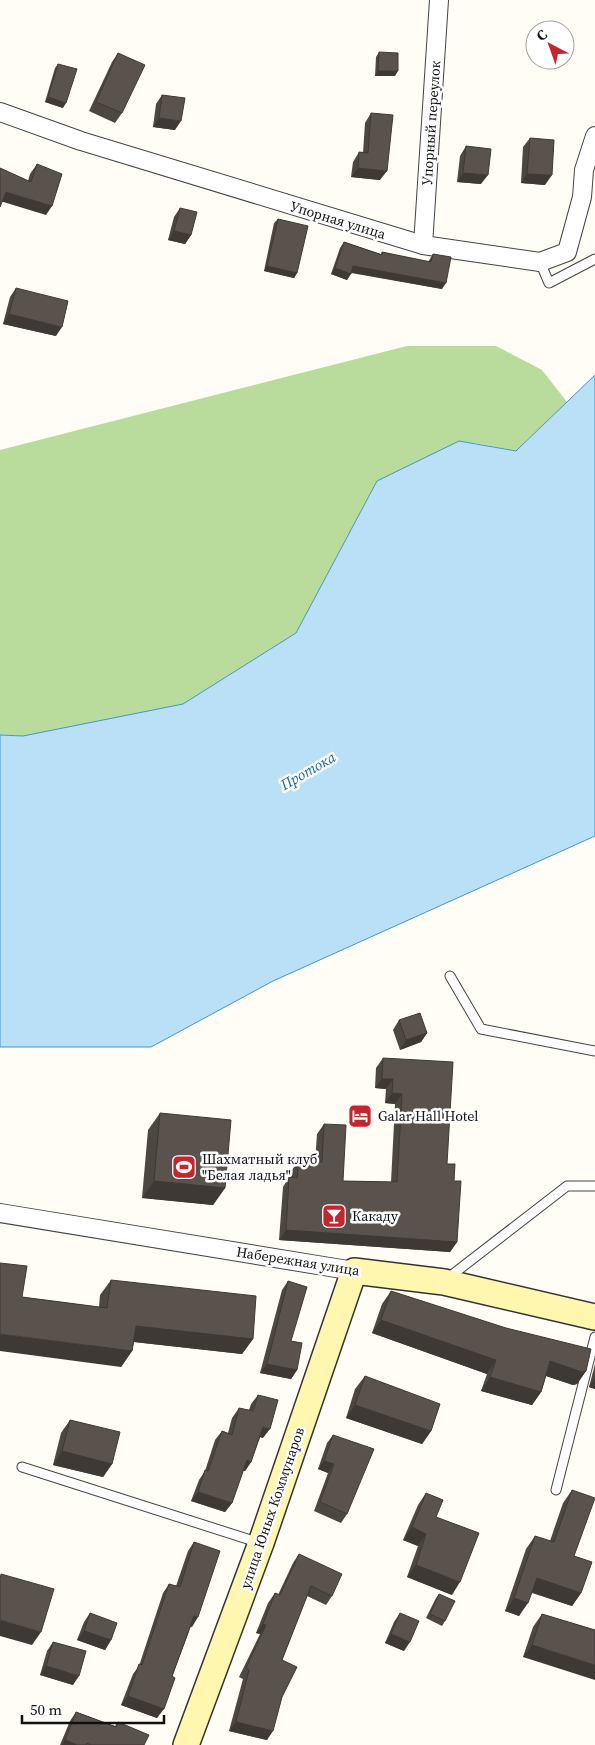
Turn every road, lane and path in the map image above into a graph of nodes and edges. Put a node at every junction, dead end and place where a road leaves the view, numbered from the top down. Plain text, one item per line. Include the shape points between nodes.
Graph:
1 (440, 0) edge
2 (0, 112) edge
3 (595, 136) edge
4 (423, 245) junction
5 (595, 259) edge
6 (540, 262) junction
7 (450, 976) dead end
8 (595, 1051) edge
9 (595, 1186) edge
10 (0, 1213) edge
11 (354, 1270) junction
12 (444, 1282) junction
13 (595, 1317) edge
14 (595, 1337) edge
15 (22, 1467) dead end
16 (556, 1490) dead end
17 (261, 1543) junction
18 (186, 1745) edge

1 - 4 street, Упорный переулок
2 - 4 street, Упорная улица via 81,141
3 - 6 street, Упорная улица via 584,170 582,197 567,252
4 - 6 street, Упорная улица
5 - 6 lane via 549,283
7 - 8 lane via 481,1029
9 - 12 lane via 567,1186
10 - 11 street, Набережная улица
11 - 12 street, Набережная улица
11 - 17 street, улица Юных Коммунаров
12 - 13 street, Набережная улица
14 - 16 lane
15 - 17 lane
17 - 18 street, улица Юных Коммунаров

